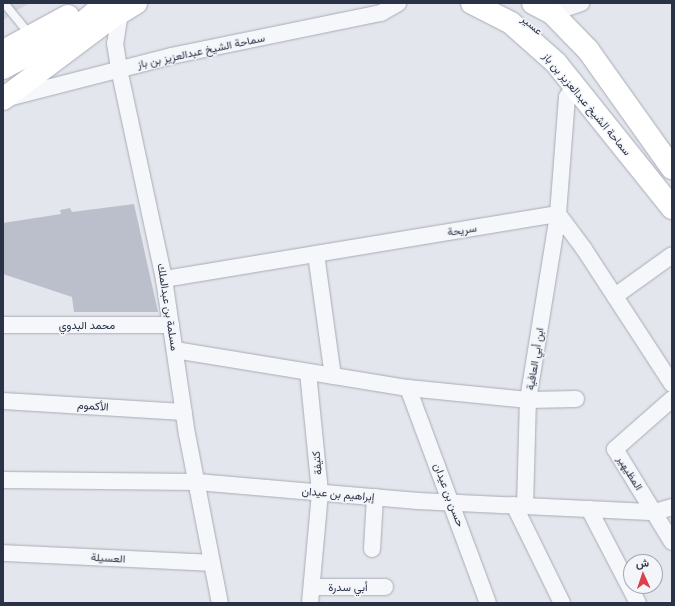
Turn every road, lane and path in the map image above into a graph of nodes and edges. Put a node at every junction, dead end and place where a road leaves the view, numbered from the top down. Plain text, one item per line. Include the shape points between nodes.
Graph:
1 (4, 3) edge
2 (85, 3) edge
3 (398, 3) edge
4 (472, 3) edge
5 (501, 3) edge
6 (580, 3) edge
7 (123, 5) edge
8 (543, 8) edge
9 (31, 37) junction
10 (3, 51) edge
11 (3, 68) edge
12 (119, 69) junction
13 (575, 86) junction
14 (3, 99) edge
15 (640, 168) junction
16 (672, 168) edge
17 (672, 208) edge
18 (558, 214) junction
19 (316, 254) junction
20 (672, 255) edge
21 (164, 279) junction
22 (615, 296) junction
23 (3, 325) edge
24 (171, 325) junction
25 (175, 350) junction
26 (308, 372) junction
27 (333, 376) junction
28 (672, 384) edge
29 (408, 388) junction
30 (576, 399) dead end
31 (3, 400) edge
32 (528, 400) junction
33 (672, 400) edge
34 (184, 412) junction
35 (5, 482) edge
36 (197, 482) junction
37 (320, 493) junction
38 (375, 497) junction
39 (452, 502) junction
40 (519, 506) junction
41 (672, 508) edge
42 (589, 509) junction
43 (655, 512) junction
44 (672, 542) edge
45 (372, 549) dead end
46 (3, 553) edge
47 (212, 563) junction
48 (312, 587) junction
49 (385, 587) dead end
50 (220, 603) edge
51 (310, 603) edge
52 (488, 603) edge
53 (562, 603) edge
54 (638, 603) edge

1 - 9 lane
2 - 9 main road
3 - 12 street, سماحة الشيخ عبدالعزيز بن باز via 381,13
4 - 13 main road, سماحة الشيخ عبدالعزيز بن باز via 511,23 534,41
5 - 15 main road, عسير via 524,17 558,48 603,108
6 - 8 street
7 - 11 main road
7 - 12 street, مسلمة بن عبدالملك via 115,43
7 - 14 main road, سماحة الشيخ عبدالعزيز بن باز
8 - 16 main road via 588,50
9 - 10 main road
12 - 14 street, سماحة الشيخ عبدالعزيز بن باز
12 - 21 street, مسلمة بن عبدالملك
13 - 15 main road, سماحة الشيخ عبدالعزيز بن باز
13 - 18 street, ابن أبي العافية via 567,97
15 - 17 main road
18 - 19 street, سريحة
18 - 22 street
18 - 32 street, ابن أبي العافية
19 - 21 street, سريحة
19 - 27 street
20 - 22 street
21 - 24 street, مسلمة بن عبدالملك
22 - 28 street
23 - 24 street, محمد البدوي
24 - 25 street, مسلمة بن عبدالملك
25 - 26 street
25 - 34 street, مسلمة بن عبدالملك
26 - 27 street
26 - 37 street, كتيفة
27 - 29 street
29 - 32 street
29 - 39 street, حسن بن عيدان
30 - 32 street
31 - 34 street, الأكموم
32 - 40 street, ابن أبي العافية
33 - 43 street, المظيهير via 615,449
34 - 36 street, مسلمة بن عبدالملك
35 - 36 street, إبراهيم بن عيدان
36 - 37 street, إبراهيم بن عيدان
36 - 47 street, مسلمة بن عبدالملك
37 - 38 street, إبراهيم بن عيدان
37 - 48 street, كتيفة
38 - 39 street, إبراهيم بن عيدان
38 - 45 street
39 - 40 street, إبراهيم بن عيدان
39 - 52 street, حسن بن عيدان
40 - 42 street, إبراهيم بن عيدان
40 - 53 street, ابن أبي العافية
41 - 43 street, إبراهيم بن عيدان
42 - 43 street, إبراهيم بن عيدان
42 - 54 street
43 - 44 street, المظيهير
46 - 47 street, العسيلة
47 - 50 street, مسلمة بن عبدالملك
48 - 49 street, أبي سدرة
48 - 51 street, كتيفة

